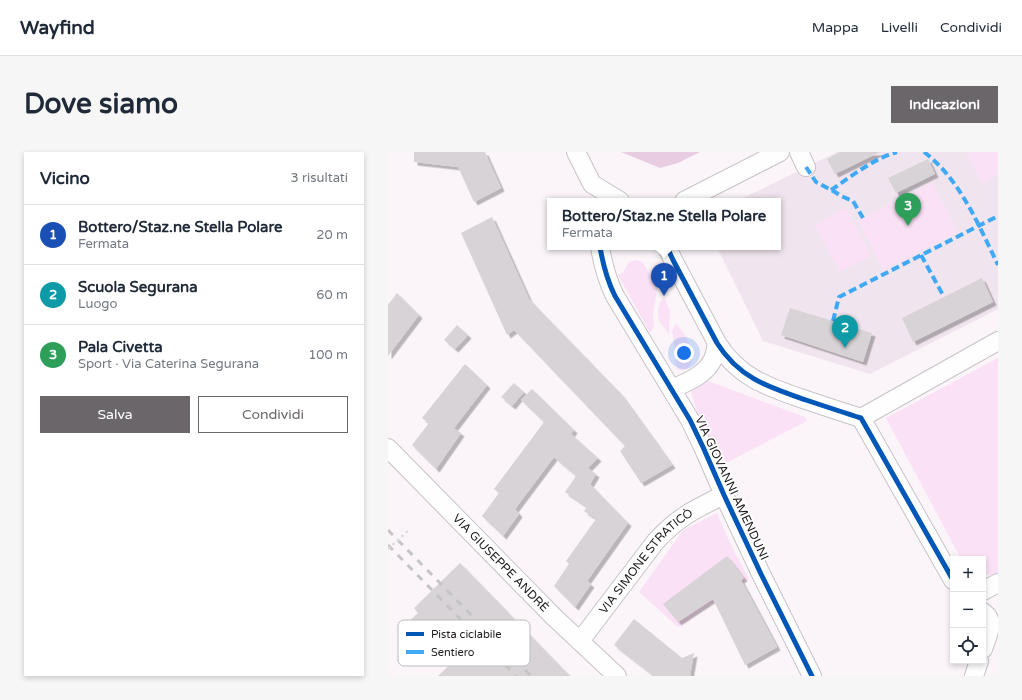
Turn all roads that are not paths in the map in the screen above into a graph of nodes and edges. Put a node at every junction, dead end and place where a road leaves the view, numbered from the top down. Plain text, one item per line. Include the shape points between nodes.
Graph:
1 (576, 152) edge
2 (780, 152) edge
3 (593, 193) edge
4 (610, 198) edge
5 (690, 198) edge
6 (601, 250) edge
7 (668, 250) edge
8 (998, 341) edge
9 (717, 343) junction
10 (672, 389) junction
11 (861, 418) junction
12 (388, 448) edge
13 (724, 495) junction
14 (950, 575) edge
15 (998, 584) edge
16 (986, 590) edge
17 (990, 617) edge
18 (580, 641) junction
19 (986, 641) edge
20 (978, 664) edge
21 (617, 676) edge
22 (812, 676) edge
23 (974, 676) edge

1 - 3 street
2 - 5 street
3 - 4 street
6 - 10 street, VIA GIOVANNI AMENDUNI via 604,270 615,296
7 - 9 street
8 - 11 street
9 - 10 street via 712,360 705,370
9 - 11 street via 737,367 760,382 776,390
10 - 13 street, VIA GIOVANNI AMENDUNI via 694,427
11 - 14 street
12 - 18 street, VIA GIUSEPPE ANDRÈ
13 - 18 street, VIA SIMONE STRATICÒ via 685,515 656,541
13 - 22 street, VIA GIOVANNI AMENDUNI
15 - 16 street
17 - 19 street
18 - 21 street, VIA GIUSEPPE ANDRÈ
20 - 23 street

